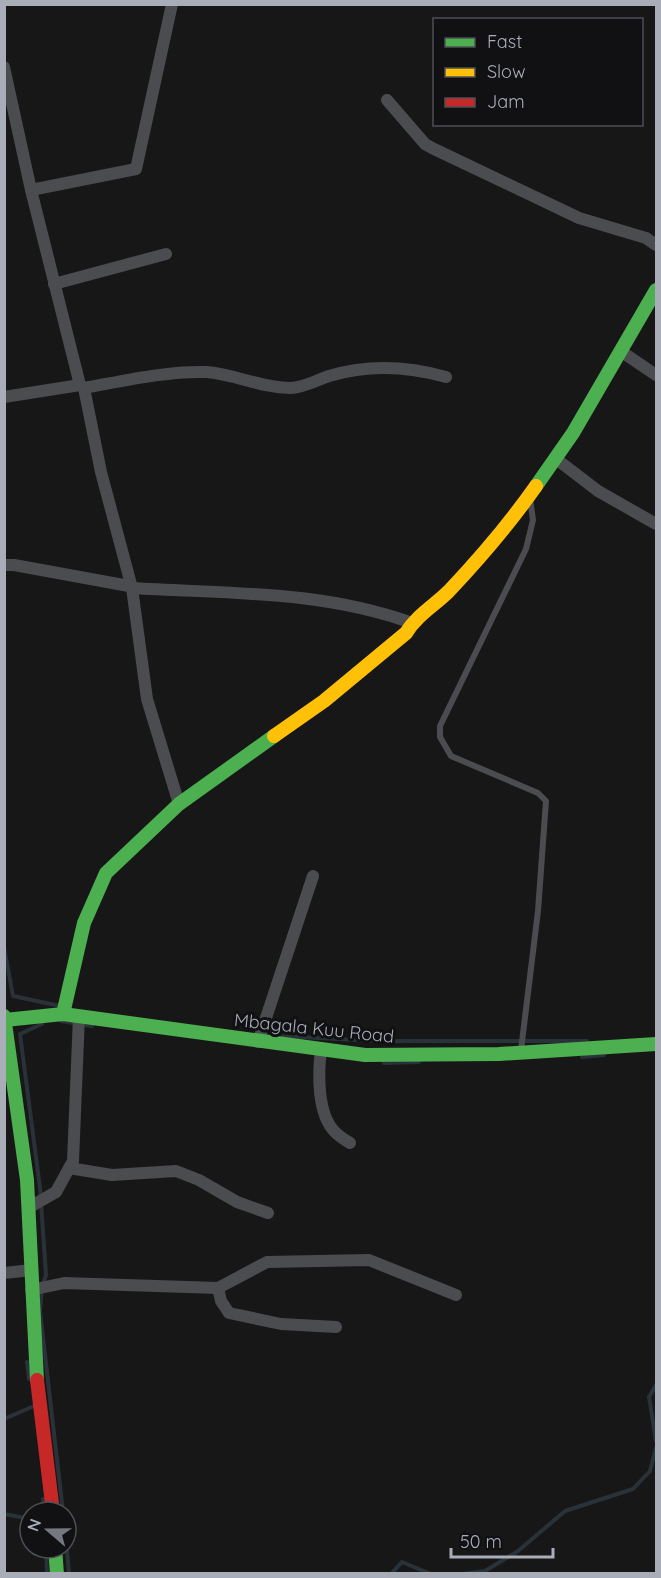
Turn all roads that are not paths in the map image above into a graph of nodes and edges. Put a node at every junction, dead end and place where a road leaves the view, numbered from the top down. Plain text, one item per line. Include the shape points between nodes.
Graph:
1 (172, 4) edge
2 (4, 67) edge
3 (387, 100) dead end
4 (31, 190) junction
5 (657, 245) edge
6 (166, 254) dead end
7 (54, 284) junction
8 (657, 290) edge
9 (622, 352) junction
10 (657, 375) edge
11 (446, 377) dead end
12 (82, 386) junction
13 (4, 397) edge
14 (555, 458) junction
15 (530, 496) junction
16 (657, 524) edge
17 (4, 566) edge
18 (131, 587) junction
19 (412, 623) junction
20 (179, 804) junction
21 (313, 876) dead end
22 (63, 1014) junction
23 (79, 1016) junction
24 (5, 1018) edge
25 (258, 1042) junction
26 (657, 1044) edge
27 (321, 1050) junction
28 (520, 1053) junction
29 (350, 1143) dead end
30 (69, 1168) junction
31 (28, 1208) junction
32 (267, 1213) dead end
33 (32, 1270) junction
34 (4, 1273) edge
35 (218, 1288) junction
36 (31, 1290) junction
37 (456, 1295) dead end
38 (336, 1327) dead end
39 (52, 1500) edge

1 - 4 street via 136,169
2 - 4 street
3 - 5 street via 424,144 579,218 646,238
4 - 7 street
6 - 7 street
7 - 12 street
8 - 9 street
9 - 10 street
9 - 14 street
11 - 12 street via 386,367 342,373 293,388 206,372
12 - 13 street
12 - 18 street
14 - 15 street
14 - 16 street via 598,490
15 - 19 street via 455,585
15 - 28 lane via 532,520 526,549 441,726 441,737 451,756 538,793 546,801 538,911
17 - 18 street
18 - 19 street via 298,596 379,611
18 - 20 street via 147,699
19 - 20 street via 406,633 324,701
20 - 22 street via 130,849 99,885 81,934
21 - 25 street
22 - 23 street, Mbagala Kuu Road
22 - 24 street, Mbagala Kuu Road
23 - 25 street, Mbagala Kuu Road
23 - 30 street via 75,1138
24 - 31 street
25 - 27 street, Mbagala Kuu Road
26 - 28 street, Mbagala Kuu Road
27 - 28 street, Mbagala Kuu Road via 437,1057
27 - 29 street via 326,1119 334,1132
30 - 31 street via 56,1191
30 - 32 street via 112,1175 176,1171
31 - 33 street
33 - 34 street
33 - 36 street
35 - 36 street via 64,1283
35 - 37 street via 267,1262 369,1260
35 - 38 street via 229,1313 281,1324
36 - 39 street via 34,1354

